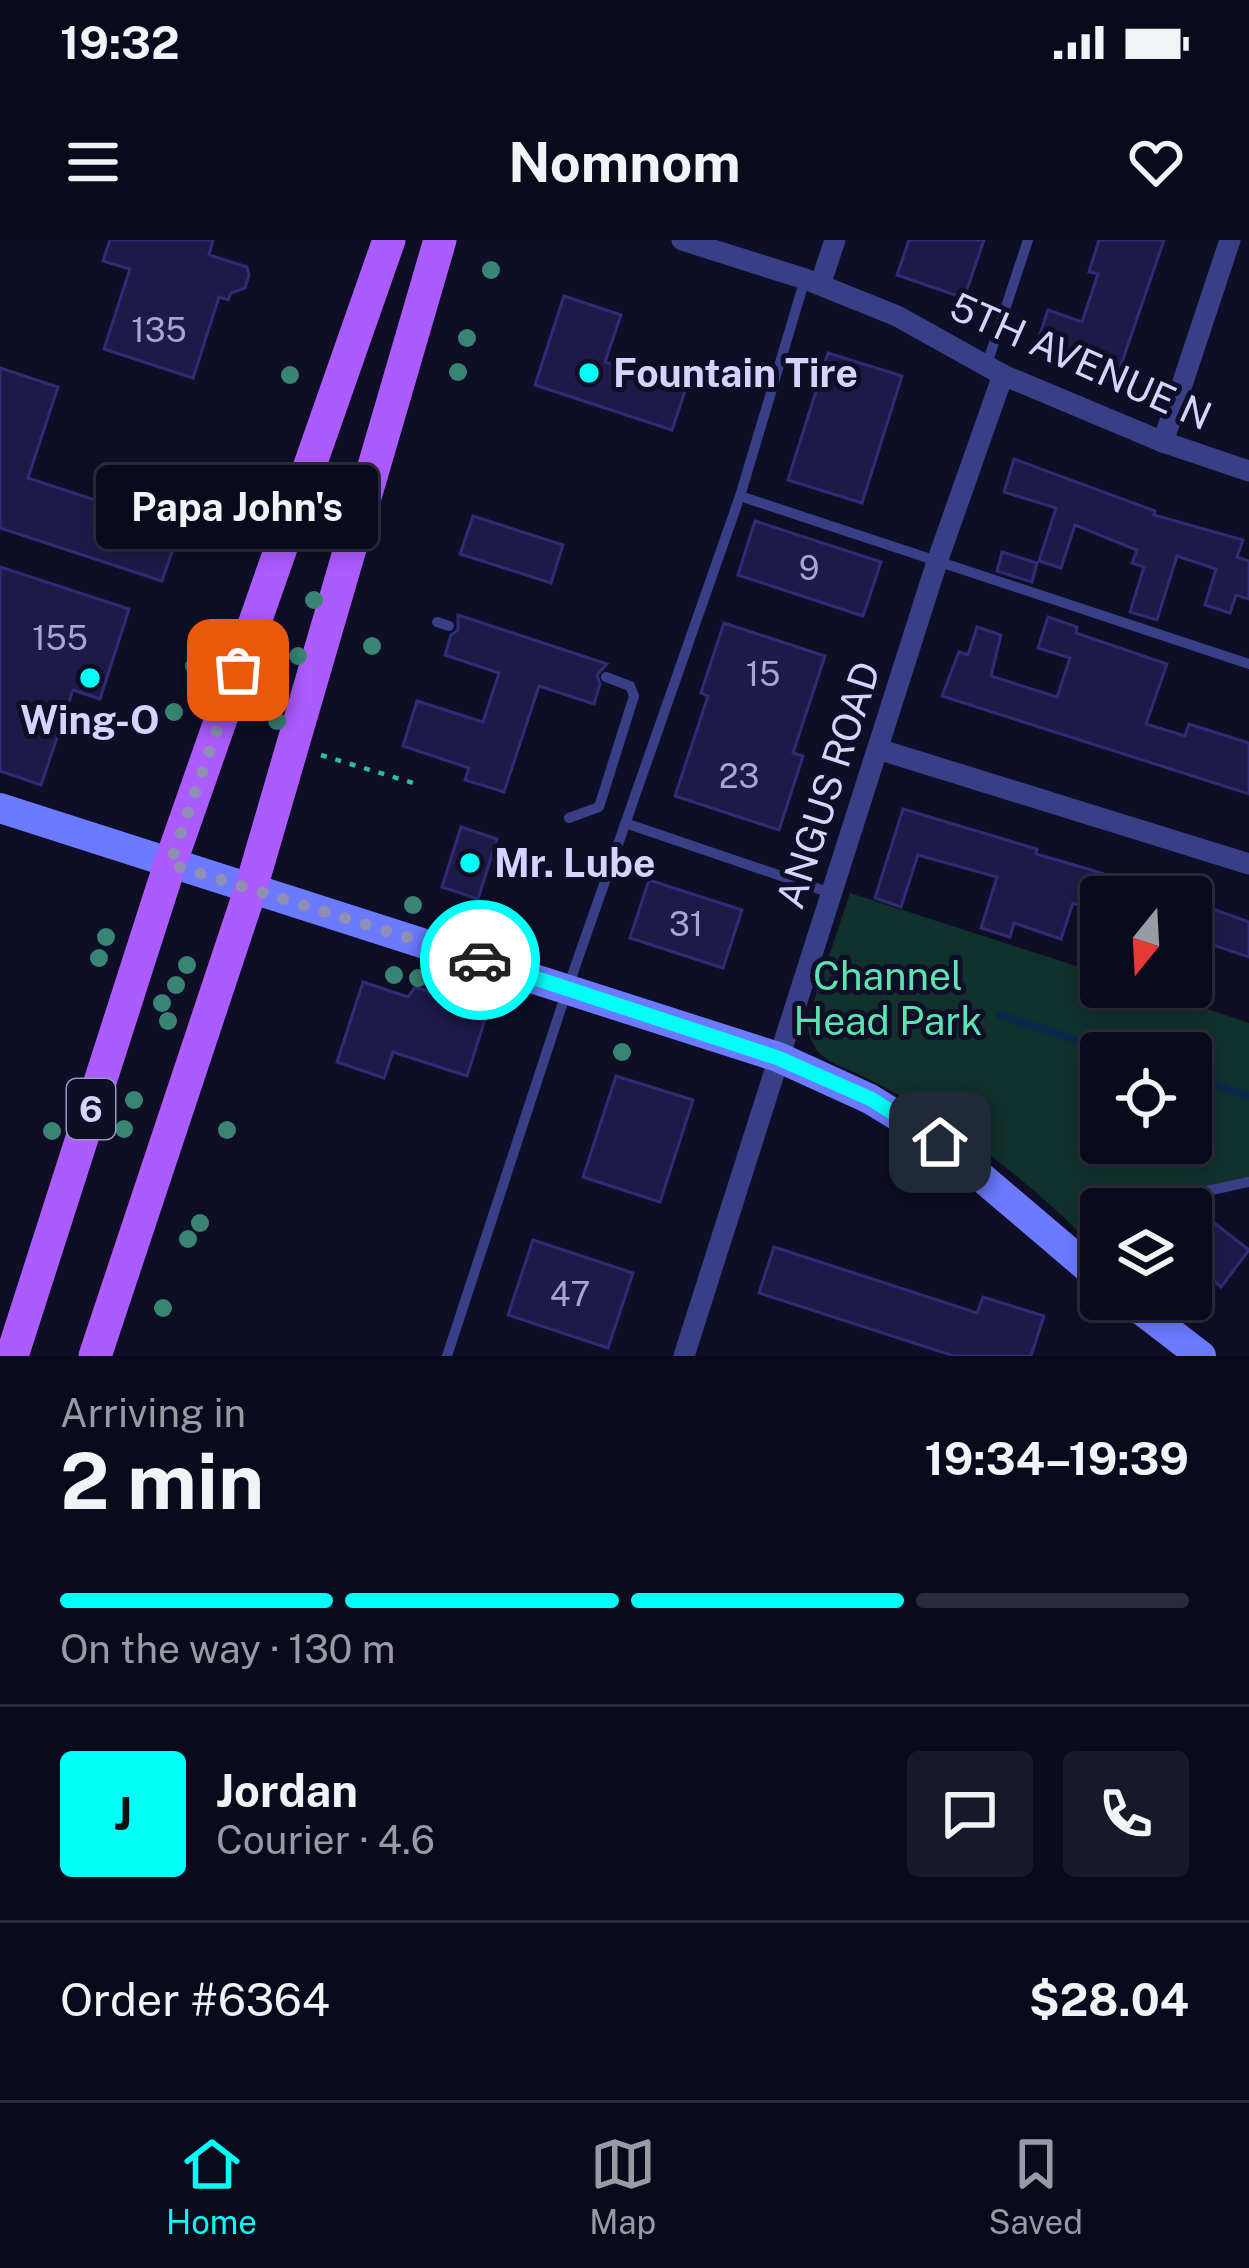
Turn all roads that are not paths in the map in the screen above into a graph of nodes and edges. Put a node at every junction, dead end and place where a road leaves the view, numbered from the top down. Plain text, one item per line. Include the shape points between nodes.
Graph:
1 (389, 240) edge
2 (440, 240) edge
3 (682, 240) edge
4 (835, 240) edge
5 (1028, 240) edge
6 (1230, 240) edge
7 (813, 282) junction
8 (994, 371) junction
9 (1163, 442) junction
10 (1249, 471) edge
11 (740, 496) junction
12 (937, 562) junction
13 (1249, 664) edge
14 (606, 677) dead end
15 (878, 749) junction
16 (0, 808) edge
17 (568, 818) dead end
18 (625, 824) junction
19 (170, 864) junction
20 (1249, 864) edge
21 (251, 888) junction
22 (831, 893) junction
23 (568, 987) junction
24 (778, 1058) junction
25 (1249, 1182) edge
26 (1212, 1190) edge
27 (1080, 1261) edge
28 (1156, 1320) edge
29 (12, 1356) edge
30 (95, 1356) edge
31 (447, 1356) edge
32 (685, 1356) edge
33 (1201, 1356) edge

1 - 19 main road, 6
2 - 21 main road, 6
3 - 7 street, 5TH AVENUE N
4 - 7 street
5 - 8 lane
6 - 9 street
7 - 8 street, 5TH AVENUE N via 897,316
7 - 11 lane
8 - 9 street, 5TH AVENUE N
8 - 12 street, ANGUS ROAD
9 - 10 street, 5TH AVENUE N
11 - 12 lane
11 - 18 lane
12 - 13 lane
12 - 15 street, ANGUS ROAD
14 - 17 lane via 634,696 599,807
15 - 20 street
15 - 22 street, ANGUS ROAD
16 - 19 street
18 - 22 lane
18 - 23 lane
19 - 21 street
19 - 29 main road, 6
21 - 23 street
21 - 30 main road, 6
22 - 24 street, ANGUS ROAD
23 - 24 street
23 - 31 lane
24 - 27 street via 871,1099 940,1142
24 - 32 street, ANGUS ROAD
25 - 26 lane
28 - 33 street

